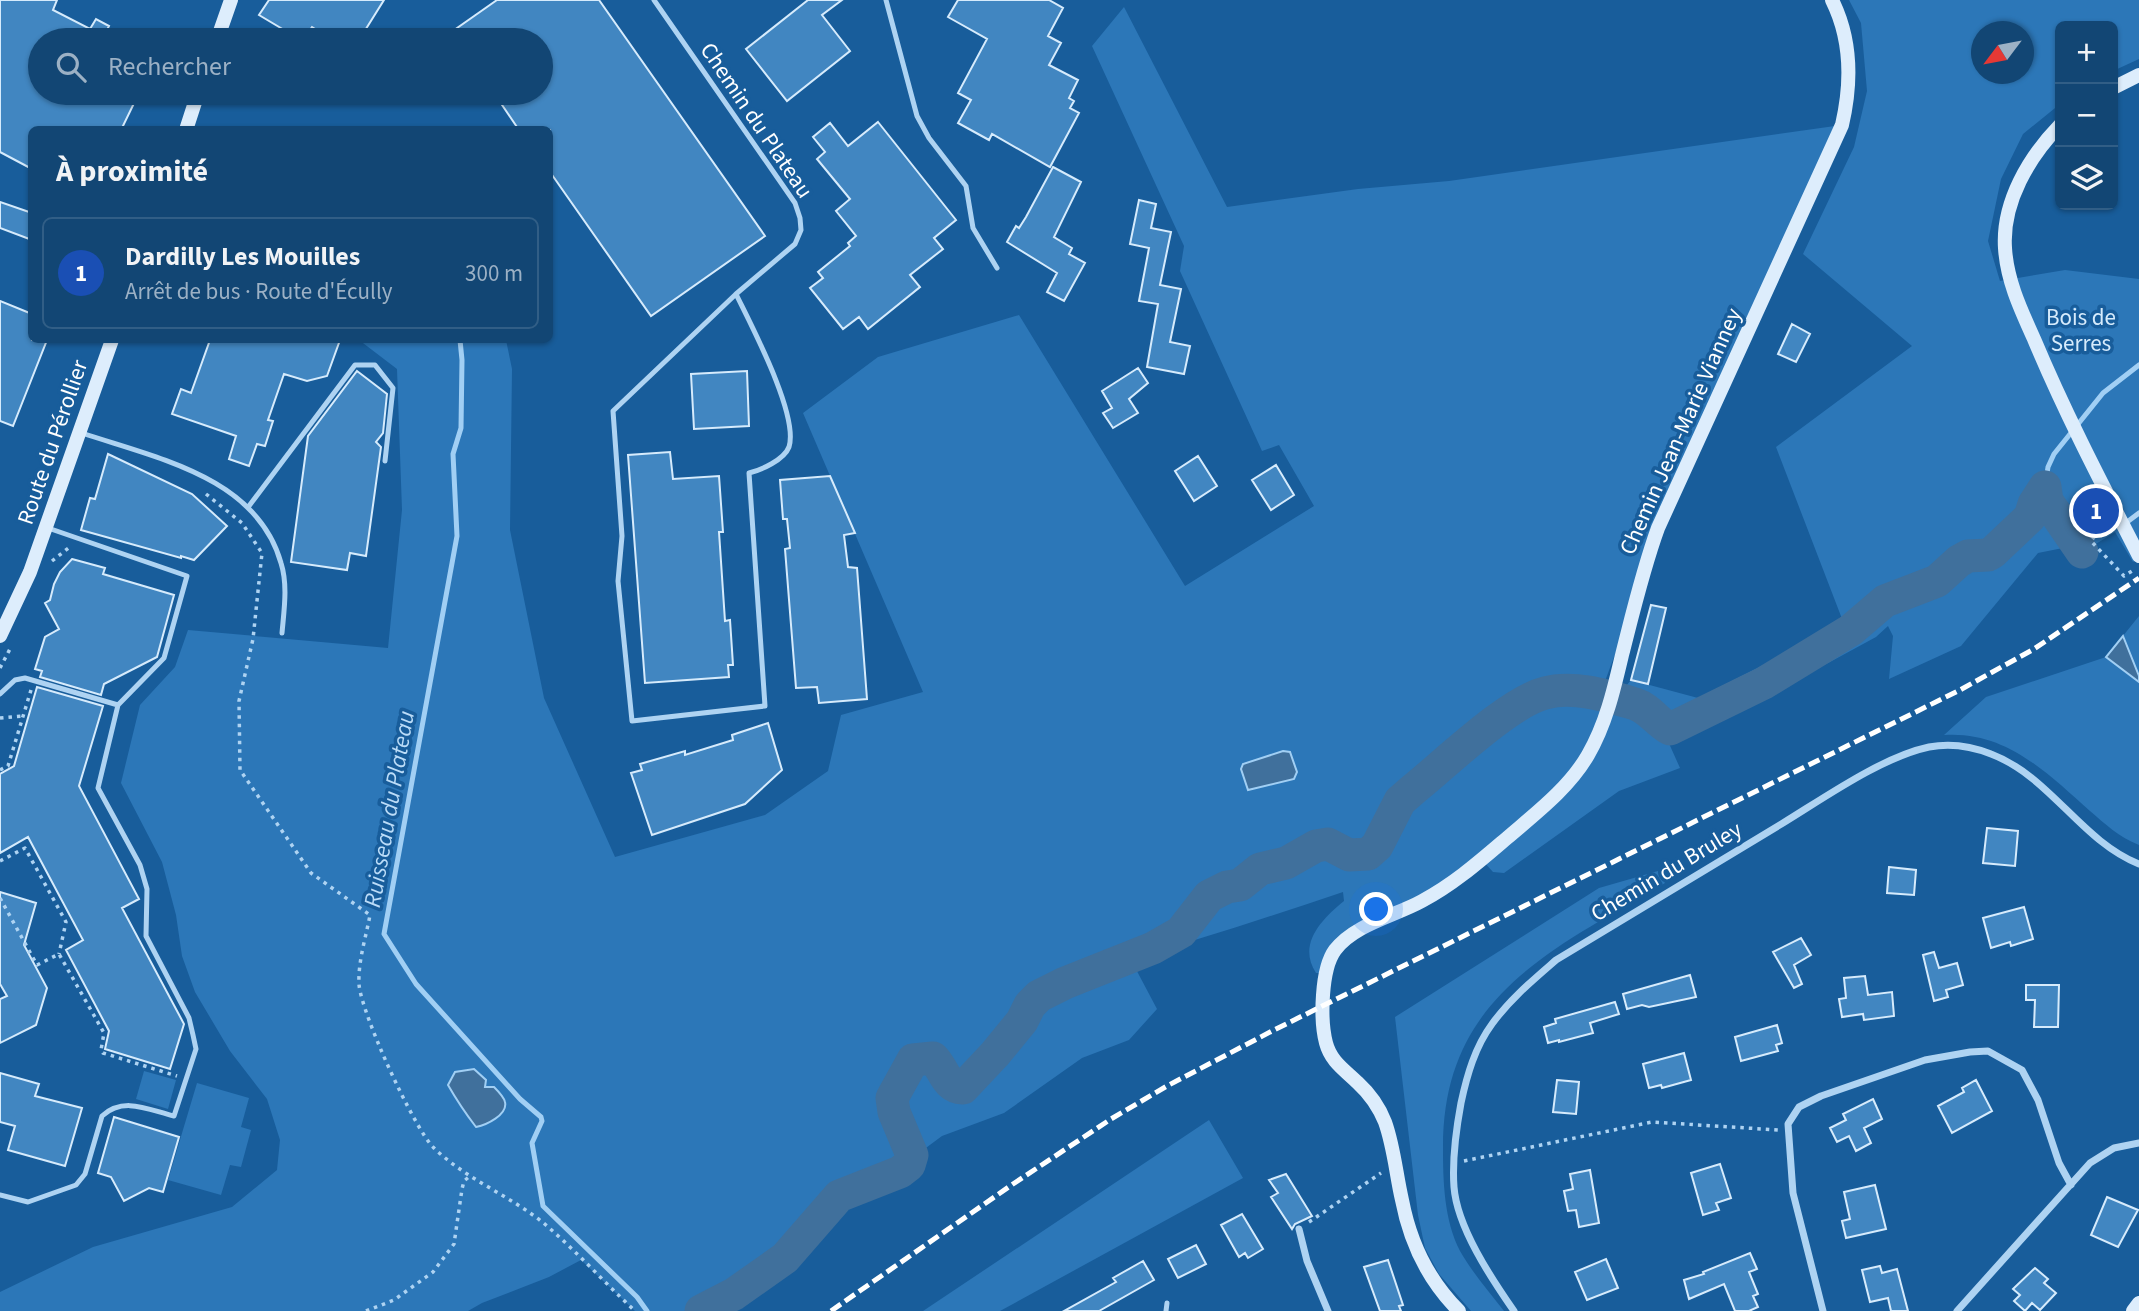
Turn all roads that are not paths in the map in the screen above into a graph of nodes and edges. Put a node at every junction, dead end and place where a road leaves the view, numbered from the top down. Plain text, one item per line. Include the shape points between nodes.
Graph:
1 (231, 0) edge
2 (654, 0) edge
3 (887, 0) edge
4 (1832, 0) edge
5 (221, 28) edge
6 (2139, 75) edge
7 (2118, 86) edge
8 (194, 105) edge
9 (187, 126) edge
10 (2055, 130) edge
11 (997, 268) dead end
12 (736, 294) junction
13 (111, 343) edge
14 (79, 432) junction
15 (385, 461) dead end
16 (249, 506) junction
17 (2139, 513) edge
18 (2123, 525) junction
19 (46, 527) junction
20 (2139, 556) edge
21 (282, 633) dead end
22 (0, 636) edge
23 (0, 694) edge
24 (118, 705) junction
25 (2139, 864) edge
26 (2138, 1142) edge
27 (2071, 1185) junction
28 (0, 1195) edge
29 (1299, 1228) road end
30 (1167, 1303) dead end
31 (2139, 1303) edge
32 (1166, 1311) edge
33 (1328, 1311) edge
34 (1459, 1311) edge
35 (1514, 1311) edge
36 (1824, 1311) edge
37 (1957, 1311) edge
38 (2133, 1311) edge

1 - 5 street
2 - 12 lane, Chemin du Plateau via 800,218 795,244
3 - 11 lane via 917,116 966,186 973,228
4 - 34 street, Chemin Jean-Marie Vianney via 1848,48 1842,125 1658,528 1609,710 1588,755 1537,812 1445,888 1344,941 1326,973 1327,1046 1338,1065 1379,1109 1419,1255 1437,1287
6 - 7 street
8 - 9 street
10 - 18 street via 2025,171 2010,206 2005,249 2011,285 2079,439
12 - 12 lane, Chemin du Plateau via 789,417 789,448 783,456 749,473 765,706 632,721 618,581 622,536 612,411
13 - 14 street, Route du Pérollier
14 - 16 lane via 198,473
14 - 19 street, Route du Pérollier
15 - 16 lane via 393,388 375,365 355,365
16 - 21 lane via 270,533 282,564
17 - 18 lane
18 - 20 street
19 - 22 street, Route du Pérollier
19 - 24 lane via 187,576 164,658
23 - 24 lane via 15,680 25,678
24 - 28 lane via 98,788 139,865 147,889 146,936 189,1018 196,1049 174,1116 129,1104 109,1110 102,1116 85,1174 76,1185 28,1202
25 - 35 street, Chemin du Bruley via 2101,841 2021,771 1994,755 1962,746 1928,747 1807,808 1556,960 1515,996 1490,1026 1468,1069 1456,1128 1454,1189 1466,1230
26 - 27 street via 2114,1148 2091,1163
27 - 36 street via 2022,1070 1988,1051 1925,1059 1799,1107 1788,1124 1793,1193
27 - 37 street
29 - 33 street
30 - 32 lane
31 - 38 street

